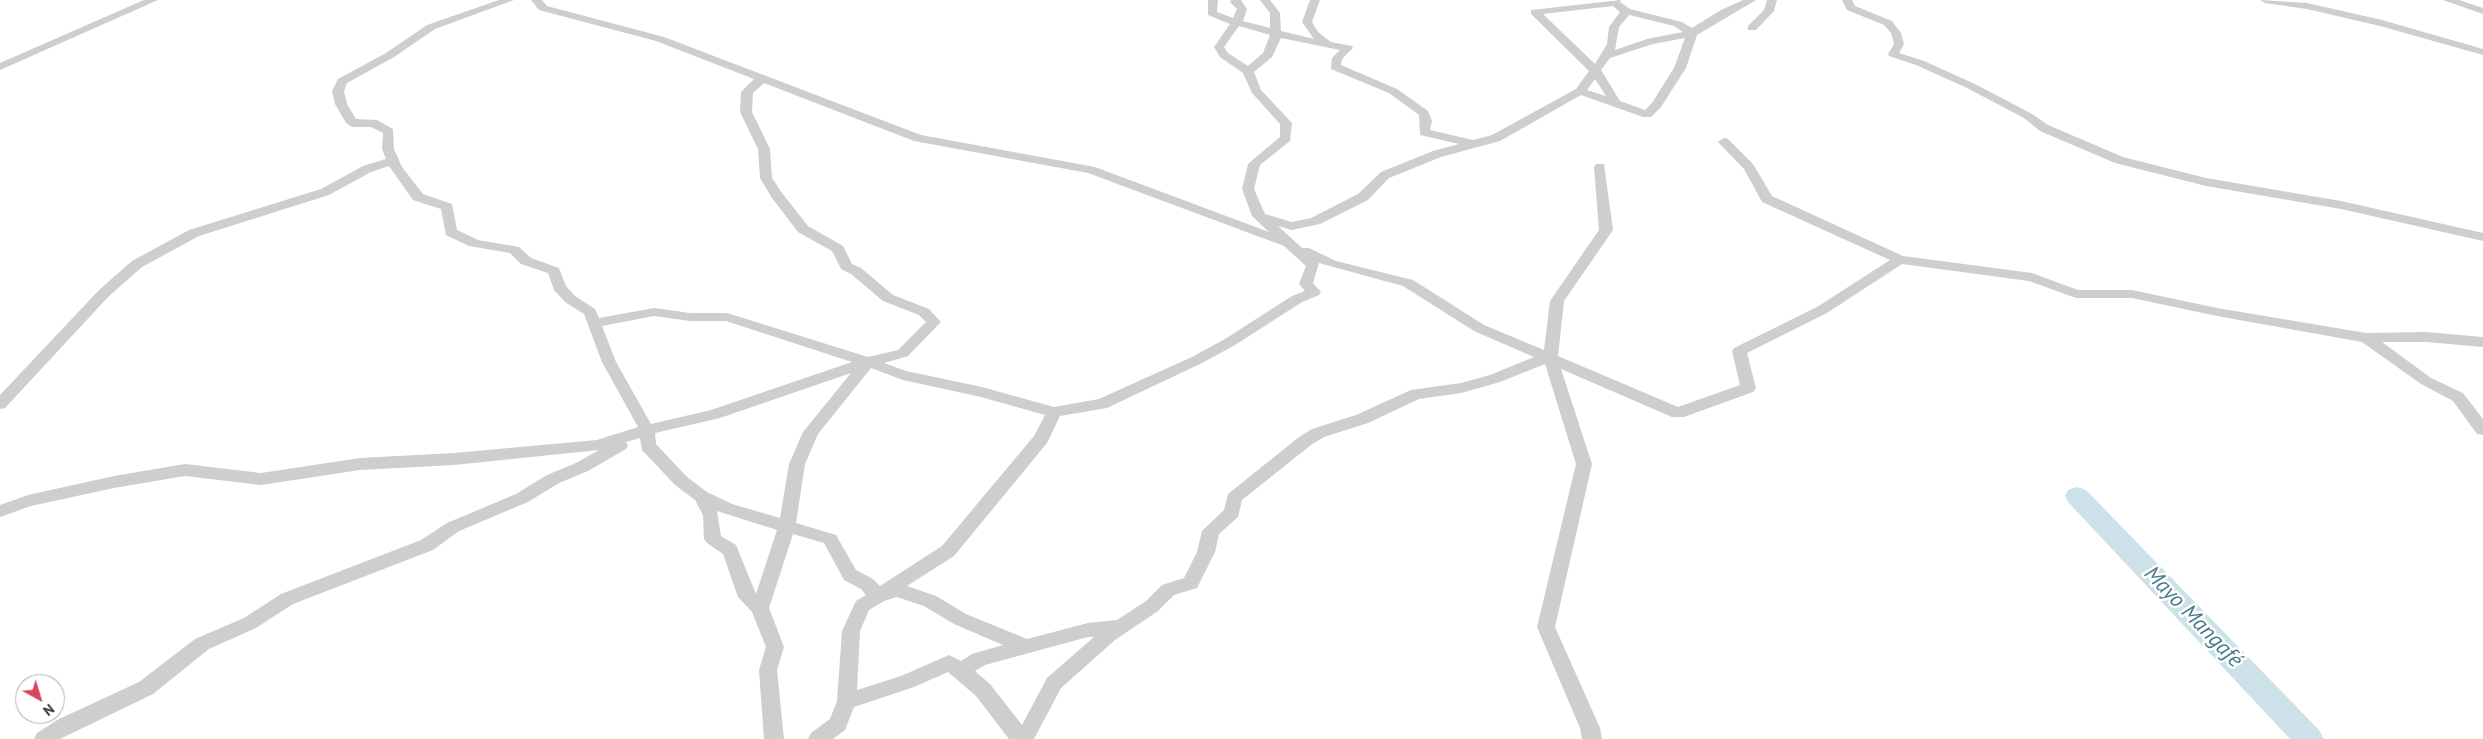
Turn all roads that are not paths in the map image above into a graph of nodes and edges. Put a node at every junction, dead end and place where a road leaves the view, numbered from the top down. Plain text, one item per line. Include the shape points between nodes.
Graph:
1 (153, 0) edge
2 (509, 0) edge
3 (536, 0) edge
4 (1209, 0) edge
5 (1236, 0) edge
6 (1265, 0) edge
7 (1315, 0) edge
8 (1751, 0) edge
9 (1772, 0) edge
10 (1847, 0) edge
11 (2268, 0) edge
12 (2448, 0) edge
13 (1614, 1) edge
14 (1626, 11) junction
15 (2483, 11) edge
16 (1236, 23) junction
17 (1752, 28) dead end
18 (1275, 30) junction
19 (1692, 33) junction
20 (1326, 43) junction
21 (2483, 52) edge
22 (1606, 56) junction
23 (0, 67) edge
24 (1596, 71) junction
25 (1248, 72) junction
26 (761, 79) junction
27 (1580, 91) junction
28 (1616, 104) junction
29 (1724, 142) dead end
30 (1472, 143) junction
31 (394, 162) junction
32 (1600, 167) dead end
33 (1259, 216) junction
34 (2483, 237) edge
35 (1288, 244) junction
36 (1900, 260) junction
37 (594, 323) junction
38 (2366, 338) junction
39 (2483, 342) edge
40 (1550, 357) junction
41 (868, 362) junction
42 (0, 404) edge
43 (1054, 412) junction
44 (2483, 430) edge
45 (647, 432) junction
46 (701, 496) junction
47 (0, 511) edge
48 (787, 525) junction
49 (878, 596) junction
50 (760, 608) junction
51 (1120, 627) junction
52 (1027, 647) junction
53 (962, 670) junction
54 (847, 701) junction
55 (44, 739) edge
56 (774, 739) edge
57 (818, 739) edge
58 (1022, 739) edge
59 (1592, 739) edge

1 - 23 street
2 - 31 street via 431,27 390,55 342,81 338,91 341,104 352,123 373,124 389,132 388,149
3 - 26 street via 543,8 660,40
4 - 16 street via 1212,13
5 - 16 street via 1242,9
6 - 18 street via 1275,13
7 - 20 street via 1307,22 1314,34
8 - 19 street
9 - 17 street via 1769,11
10 - 34 street via 1851,8 1888,23 1899,44 1893,54 1971,86 2044,128 2119,160 2206,182 2341,205
11 - 21 street via 2382,23
12 - 15 street
13 - 14 street
13 - 24 street via 1535,12
14 - 19 street via 1678,24
14 - 22 street via 1614,27 1612,44
16 - 18 street
16 - 25 street via 1219,47 1224,55
18 - 20 street via 1302,40
18 - 25 street via 1276,39 1268,55
19 - 22 street via 1651,41
19 - 28 street via 1680,68 1658,105 1647,115
20 - 30 street via 1348,48 1337,58 1335,67 1393,91 1424,113 1424,132
22 - 24 street
24 - 27 street
24 - 28 street
25 - 33 street via 1256,91 1286,123 1286,138 1254,164 1248,189
26 - 35 street via 918,138 1091,170
26 - 41 street via 747,92 746,112 764,149 766,178 777,195 803,228 838,249 846,266 888,298 924,312 934,322 903,353
27 - 28 street
27 - 30 street via 1496,138
29 - 36 street via 1749,167 1767,199
30 - 33 street via 1384,175 1363,197 1315,222 1292,226
31 - 37 street via 418,198 447,207 451,232 474,243 514,250 526,261 554,271 559,286 570,299 590,312
31 - 42 street via 367,169 325,192 194,233 137,264 83,314
32 - 40 street via 1606,230 1557,301
33 - 35 street
35 - 40 street via 1330,264 1408,283 1479,328
35 - 43 street via 1313,265 1306,284 1314,292 1230,342 1146,384 1102,404
36 - 38 street via 2032,277 2076,294 2132,294
36 - 40 street via 1822,310 1739,351 1748,388 1678,413
37 - 41 street via 654,312 690,317 727,317
37 - 45 street via 609,362
38 - 39 street via 2426,337
38 - 44 street via 2426,381 2458,397
40 - 51 street via 1494,379 1461,388 1416,394 1305,441 1234,498 1232,513 1211,531 1206,552 1191,583 1168,590 1152,606
40 - 59 street via 1584,464 1546,627
41 - 43 street via 903,375
41 - 45 street via 714,414
41 - 48 street via 810,432 797,464
43 - 49 street via 1041,439 948,551
45 - 46 street via 648,446 681,481
45 - 47 street via 597,445 454,459 360,464 261,479 184,470 28,501
45 - 55 street via 522,498 453,527 427,545 286,599 250,624 202,644 146,688 66,725
46 - 48 street via 726,508
46 - 50 street via 711,514 713,539 730,550 747,597
48 - 49 street via 830,539 850,575 867,584
48 - 50 street
49 - 52 street via 897,590 930,601 960,618
49 - 54 street via 862,606 851,631
50 - 56 street via 775,647 768,670
51 - 52 street via 1088,630
51 - 58 street via 1054,683
52 - 53 street via 979,659
53 - 54 street via 949,663 907,682
53 - 58 street via 983,690
54 - 57 street via 838,724

